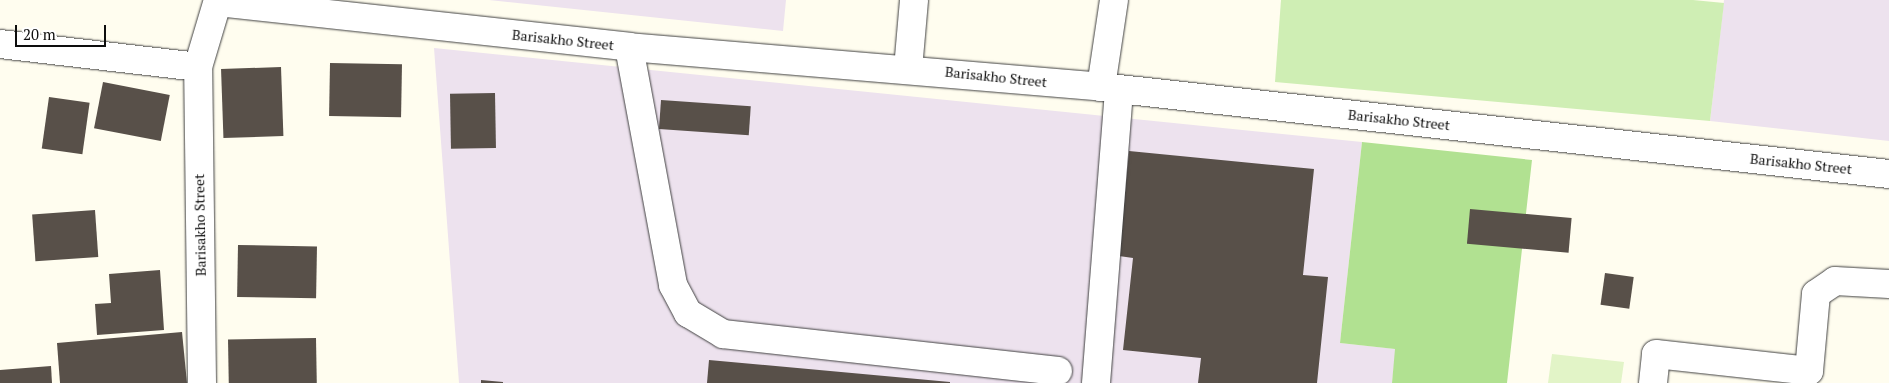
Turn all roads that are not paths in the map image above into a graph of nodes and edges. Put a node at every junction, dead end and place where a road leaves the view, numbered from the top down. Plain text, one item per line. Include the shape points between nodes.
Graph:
1 (914, 0) edge
2 (1114, 0) edge
3 (218, 1) edge
4 (0, 44) edge
5 (629, 48) junction
6 (198, 67) junction
7 (908, 69) junction
8 (1110, 89) junction
9 (1889, 174) edge
10 (1889, 284) edge
11 (1058, 371) dead end
12 (202, 383) edge
13 (1096, 383) edge
14 (1653, 383) edge

1 - 7 street
2 - 8 street
3 - 5 street, Barisakho Street
3 - 6 street, Barisakho Street
4 - 6 street
5 - 7 street, Barisakho Street
5 - 11 street via 673,285 688,313 723,334
6 - 12 street, Barisakho Street
7 - 8 street, Barisakho Street
8 - 9 street, Barisakho Street
8 - 13 street
10 - 14 street via 1835,281 1816,294 1809,371 1656,354

